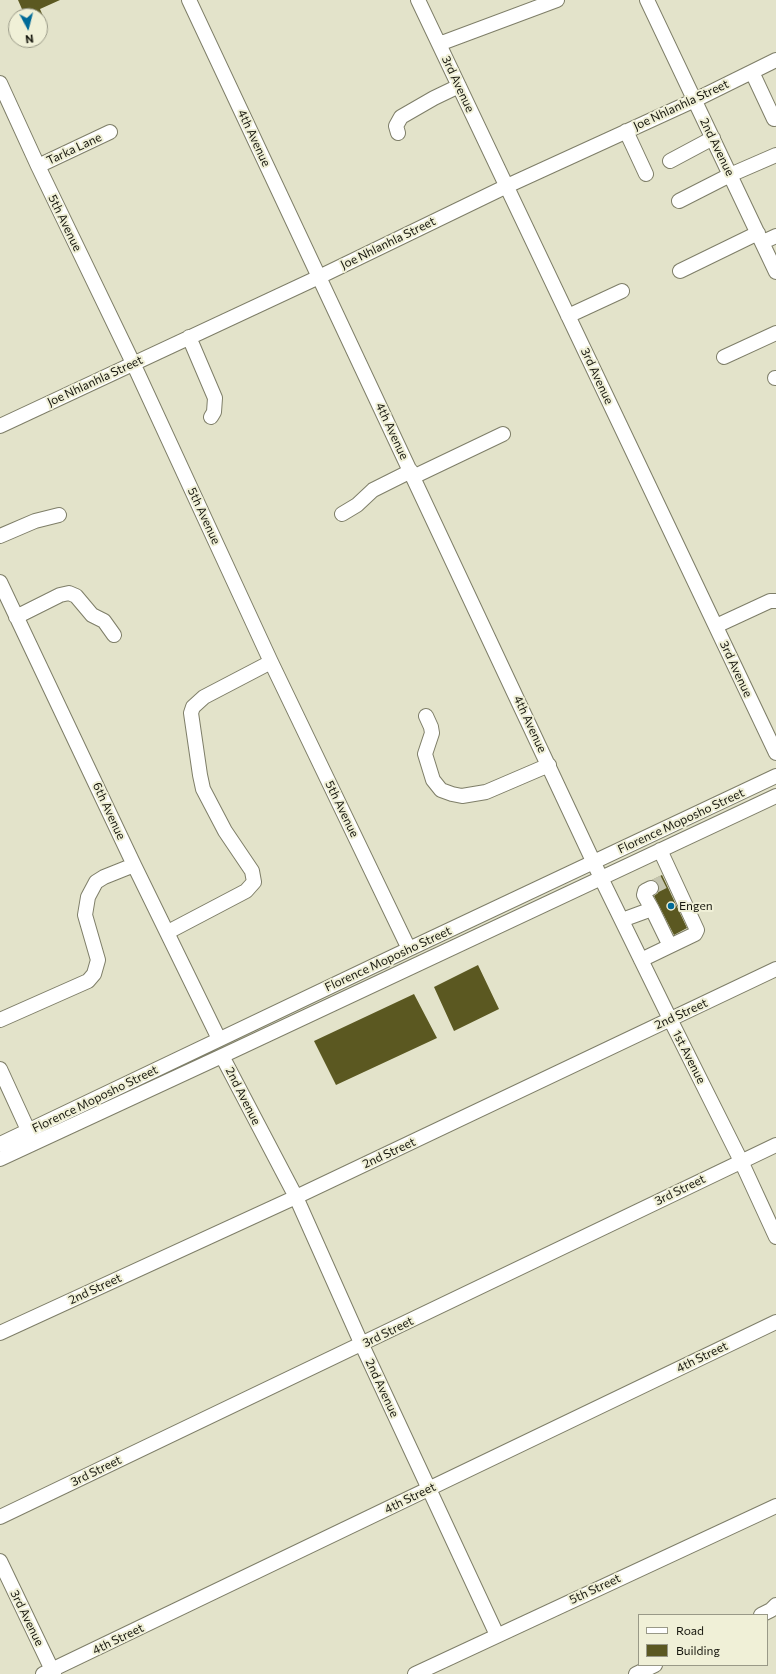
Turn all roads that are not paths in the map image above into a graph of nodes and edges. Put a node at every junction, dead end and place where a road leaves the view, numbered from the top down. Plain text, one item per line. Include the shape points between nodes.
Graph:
1 (189, 0) edge
2 (418, 0) edge
3 (557, 0) edge
4 (647, 0) edge
5 (439, 44) junction
6 (776, 60) edge
7 (752, 72) junction
8 (0, 83) edge
9 (459, 86) junction
10 (695, 100) junction
11 (774, 120) dead end
12 (626, 131) junction
13 (110, 132) dead end
14 (398, 132) dead end
15 (713, 138) junction
16 (776, 155) edge
17 (670, 161) dead end
18 (38, 166) junction
19 (646, 174) dead end
20 (730, 175) junction
21 (507, 186) junction
22 (679, 202) dead end
23 (776, 236) edge
24 (760, 238) junction
25 (680, 271) dead end
26 (776, 272) edge
27 (319, 277) junction
28 (622, 291) dead end
29 (568, 316) junction
30 (776, 333) edge
31 (189, 336) junction
32 (724, 357) dead end
33 (133, 363) junction
34 (211, 418) dead end
35 (0, 426) edge
36 (503, 434) dead end
37 (412, 474) junction
38 (342, 514) dead end
39 (59, 515) dead end
40 (0, 536) edge
41 (0, 582) edge
42 (4, 600) edge
43 (776, 601) edge
44 (16, 616) junction
45 (716, 626) junction
46 (114, 635) dead end
47 (271, 662) junction
48 (426, 716) dead end
49 (776, 753) edge
50 (549, 765) junction
51 (776, 776) edge
52 (776, 796) edge
53 (660, 850) junction
54 (595, 862) junction
55 (134, 865) junction
56 (602, 878) junction
57 (651, 888) dead end
58 (652, 909) junction
59 (622, 920) junction
60 (168, 932) junction
61 (670, 946) junction
62 (409, 948) junction
63 (641, 960) junction
64 (776, 969) edge
65 (670, 1019) junction
66 (0, 1020) edge
67 (219, 1039) junction
68 (222, 1056) junction
69 (0, 1069) edge
70 (28, 1130) junction
71 (0, 1144) edge
72 (776, 1145) edge
73 (0, 1159) edge
74 (741, 1161) junction
75 (296, 1197) junction
76 (776, 1237) edge
77 (776, 1322) edge
78 (0, 1333) edge
79 (362, 1344) junction
80 (429, 1488) junction
81 (776, 1506) edge
82 (0, 1517) edge
83 (0, 1561) edge
84 (498, 1635) junction
85 (654, 1666) edge
86 (50, 1673) edge
87 (415, 1674) edge
88 (636, 1674) edge

1 - 27 street, 4th Avenue
2 - 5 street, 3rd Avenue
3 - 5 street
4 - 10 street, 2nd Avenue
5 - 9 street, 3rd Avenue
6 - 7 street, Joe Nhlanhla Street
7 - 10 street, Joe Nhlanhla Street
7 - 11 street
8 - 18 street, 5th Avenue
9 - 14 street via 401,117 396,126
9 - 21 street, 3rd Avenue
10 - 12 street, Joe Nhlanhla Street
10 - 15 street, 2nd Avenue
12 - 19 street
12 - 21 street, Joe Nhlanhla Street
13 - 18 street, Tarka Lane
15 - 17 street
15 - 20 street, 2nd Avenue
16 - 20 street
18 - 33 street, 5th Avenue
20 - 22 street
20 - 24 street, 2nd Avenue
21 - 27 street, Joe Nhlanhla Street
21 - 29 street, 3rd Avenue
23 - 24 street
24 - 25 street
24 - 26 street, 2nd Avenue
27 - 31 street, Joe Nhlanhla Street
27 - 37 street, 4th Avenue
28 - 29 street
29 - 45 street, 3rd Avenue
30 - 32 street
31 - 33 street, Joe Nhlanhla Street
31 - 34 street via 215,398 216,406
33 - 35 street, Joe Nhlanhla Street
33 - 47 street, 5th Avenue
36 - 37 street
37 - 38 street via 373,490 357,505
37 - 50 street, 4th Avenue
39 - 40 street via 35,521
41 - 42 street, 6th Avenue
42 - 44 street, 6th Avenue
43 - 45 street via 770,601
44 - 46 street via 69,593 76,596 92,615 104,621
44 - 55 street, 6th Avenue
45 - 49 street, 3rd Avenue
47 - 60 street via 204,697 193,707 191,713 203,790 226,832 252,871 254,882 246,891
47 - 62 street, 5th Avenue
48 - 50 street via 432,733 425,754 433,780 441,790 462,796 486,792
50 - 54 street, 4th Avenue
51 - 54 street, Florence Moposho Street
52 - 53 street, Florence Moposho Street
53 - 56 street, Florence Moposho Street
53 - 61 street via 669,879 696,930 695,934
54 - 56 street, 4th Avenue
54 - 62 street, Florence Moposho Street
55 - 60 street, 6th Avenue
55 - 66 street via 96,882 88,897 85,914 98,960 91,977 81,985
56 - 59 street, 1st Avenue
56 - 68 street, Florence Moposho Street
57 - 58 street via 644,894
58 - 59 street
58 - 61 street
59 - 63 street, 1st Avenue
60 - 67 street, 6th Avenue
61 - 63 street
62 - 67 street, Florence Moposho Street
63 - 65 street, 1st Avenue
64 - 65 street, 2nd Street
65 - 74 street, 1st Avenue
65 - 75 street, 2nd Street
67 - 70 street, Florence Moposho Street
68 - 73 street, Florence Moposho Street
68 - 75 street, 2nd Avenue
69 - 70 street
70 - 71 street, Florence Moposho Street
72 - 74 street, 3rd Street
74 - 76 street, 1st Avenue
74 - 79 street, 3rd Street
75 - 78 street, 2nd Street
75 - 79 street, 2nd Avenue
77 - 80 street, 4th Street
79 - 80 street, 2nd Avenue
79 - 82 street, 3rd Street
80 - 84 street, 2nd Avenue
80 - 86 street, 4th Street
81 - 84 street, 5th Street
83 - 86 street, 3rd Avenue
84 - 87 street, 5th Street
85 - 88 street

